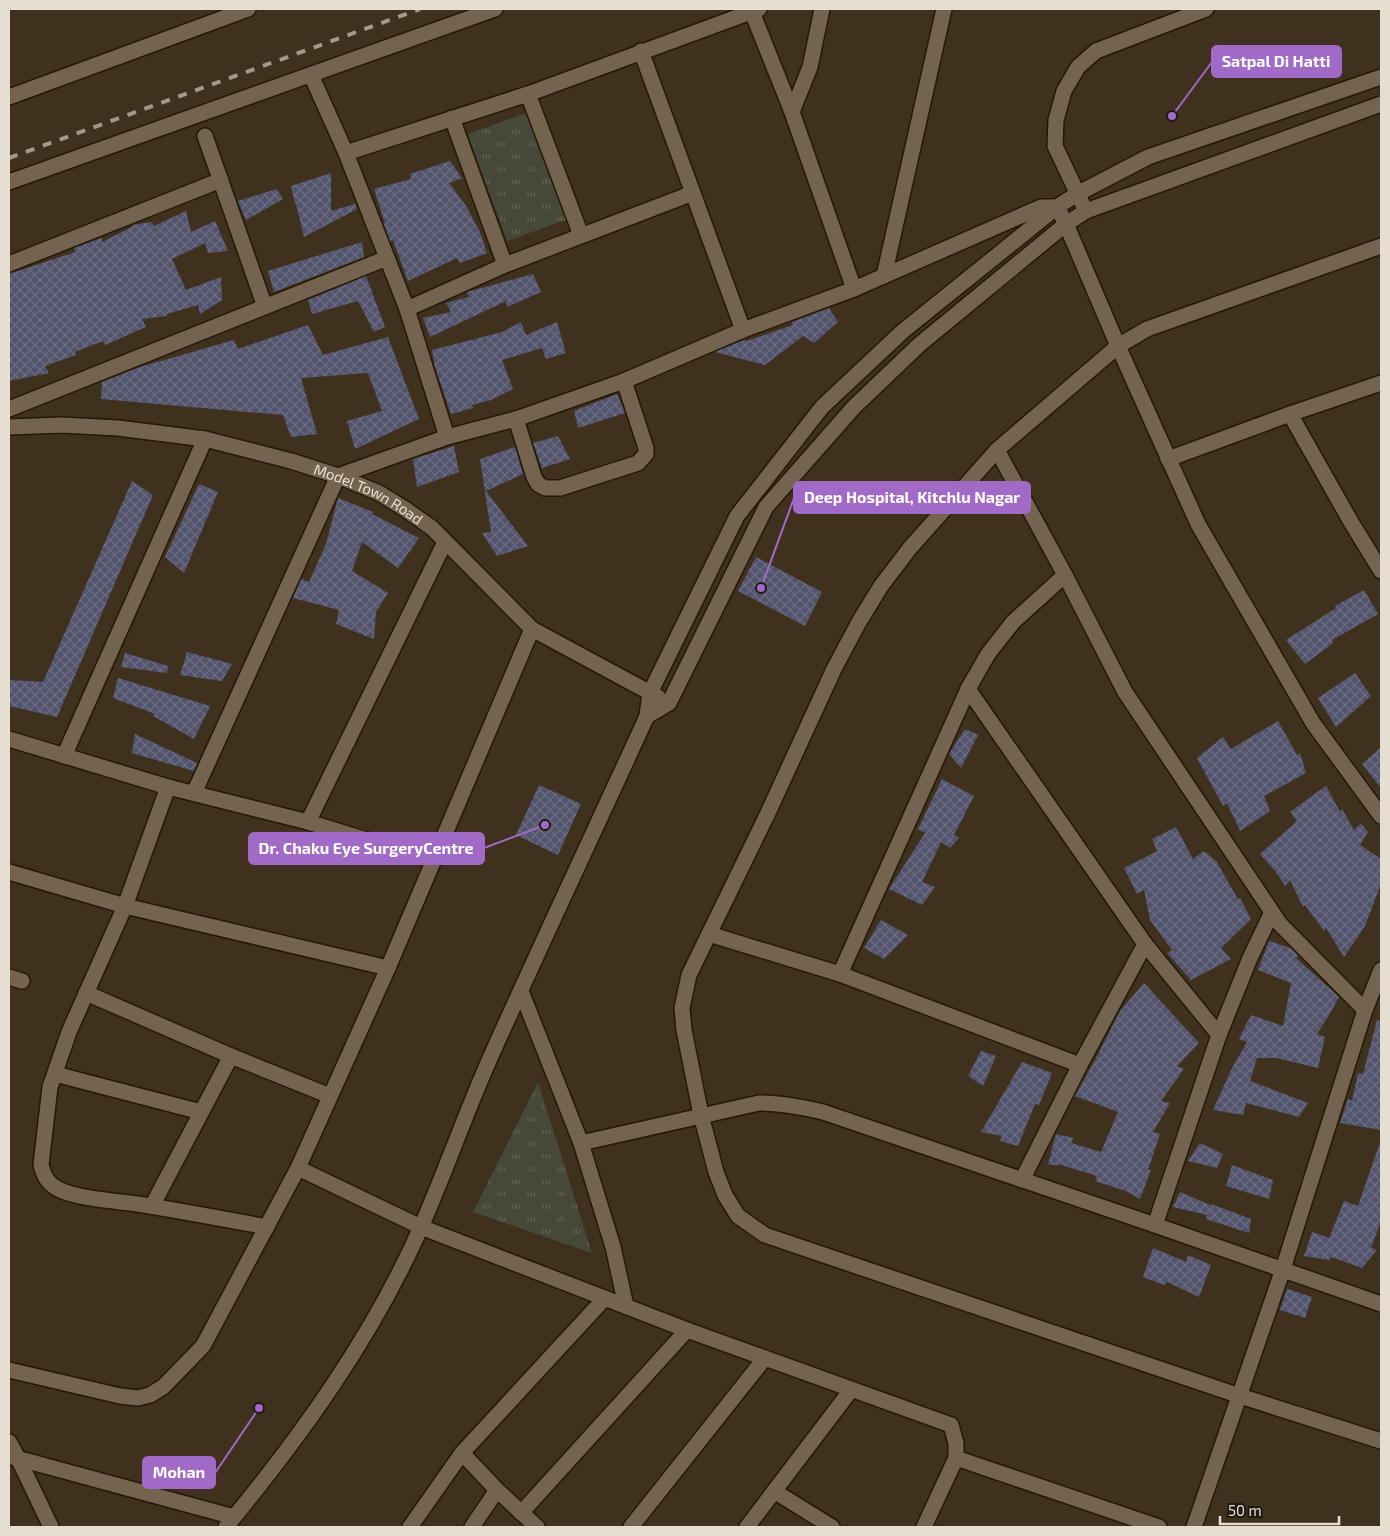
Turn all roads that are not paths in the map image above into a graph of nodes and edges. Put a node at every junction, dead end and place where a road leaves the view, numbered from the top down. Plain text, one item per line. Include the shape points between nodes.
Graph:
1 (248, 9) edge
2 (495, 9) edge
3 (822, 9) edge
4 (944, 9) edge
5 (1206, 9) edge
6 (756, 10) edge
7 (642, 51) junction
8 (312, 76) junction
9 (1381, 77) edge
10 (528, 94) junction
11 (9, 96) edge
12 (1381, 104) edge
13 (792, 112) junction
14 (452, 118) junction
15 (205, 136) dead end
16 (346, 154) junction
17 (221, 180) junction
18 (9, 182) edge
19 (693, 193) junction
20 (1077, 194) junction
21 (1057, 207) junction
22 (1086, 211) junction
23 (1066, 224) junction
24 (581, 235) junction
25 (1381, 246) edge
26 (386, 258) junction
27 (9, 264) edge
28 (505, 265) junction
29 (884, 276) junction
30 (854, 289) junction
31 (265, 307) junction
32 (407, 309) junction
33 (743, 330) junction
34 (1118, 346) junction
35 (624, 381) junction
36 (1381, 383) edge
37 (9, 409) edge
38 (1290, 414) junction
39 (516, 419) junction
40 (9, 427) edge
41 (447, 438) junction
42 (206, 439) junction
43 (997, 450) junction
44 (1168, 459) junction
45 (338, 476) junction
46 (445, 542) junction
47 (1381, 571) edge
48 (1065, 575) junction
49 (532, 629) junction
50 (968, 689) junction
51 (650, 693) junction
52 (669, 703) junction
53 (647, 716) junction
54 (9, 739) edge
55 (64, 756) junction
56 (168, 787) junction
57 (194, 793) junction
58 (1381, 816) edge
59 (308, 822) junction
60 (433, 860) junction
61 (9, 872) edge
62 (125, 906) junction
63 (1272, 912) junction
64 (709, 934) junction
65 (1145, 944) junction
66 (388, 968) junction
67 (1381, 970) edge
68 (840, 974) junction
69 (521, 991) junction
70 (86, 994) junction
71 (1365, 1010) junction
72 (1218, 1035) junction
73 (231, 1056) junction
74 (1080, 1065) junction
75 (55, 1074) junction
76 (330, 1096) junction
77 (201, 1112) junction
78 (701, 1115) junction
79 (580, 1143) junction
80 (298, 1168) junction
81 (1022, 1180) junction
82 (152, 1206) junction
83 (1155, 1225) junction
84 (267, 1227) junction
85 (421, 1228) junction
86 (1283, 1269) junction
87 (605, 1298) junction
88 (1381, 1304) edge
89 (626, 1306) junction
90 (687, 1330) junction
91 (765, 1358) junction
92 (9, 1370) edge
93 (850, 1390) junction
94 (1240, 1396) junction
95 (1381, 1440) edge
96 (9, 1442) edge
97 (462, 1453) junction
98 (14, 1457) edge
99 (956, 1458) junction
100 (497, 1490) junction
101 (774, 1490) junction
102 (521, 1513) junction
103 (230, 1522) edge
104 (51, 1527) edge
105 (410, 1527) edge
106 (472, 1527) edge
107 (536, 1527) edge
108 (631, 1527) edge
109 (746, 1527) edge
110 (832, 1527) edge
111 (924, 1527) edge
112 (1159, 1527) edge
113 (1194, 1527) edge

1 - 11 street
2 - 8 street
3 - 13 street via 810,66
4 - 29 street
5 - 20 street via 1096,51 1078,67 1064,91 1056,120 1055,146
6 - 7 street
6 - 13 street
7 - 10 street
7 - 19 street
8 - 16 street
8 - 18 street
9 - 20 street via 1148,158
10 - 14 street
10 - 24 street
12 - 22 street
13 - 30 street
14 - 16 street
14 - 28 street
15 - 17 street
16 - 26 street
17 - 27 street
17 - 31 street
19 - 24 street
19 - 33 street
20 - 21 street
20 - 22 street
21 - 23 street
21 - 29 street via 1041,207
21 - 51 street via 903,331 822,406 737,516
22 - 23 street
23 - 34 street
23 - 52 street via 920,344 854,406 766,507
24 - 28 street
25 - 34 street via 1146,329
26 - 31 street
26 - 32 street
28 - 32 street
29 - 30 street
30 - 33 street
31 - 37 street
32 - 41 street
33 - 35 street
34 - 43 street
34 - 44 street
35 - 39 street
35 - 39 street via 646,448 646,454 638,463 560,488 544,488 534,477
36 - 38 street
38 - 44 street
38 - 47 street
39 - 41 street
40 - 42 street, Model Town Road via 118,428
41 - 45 street
42 - 45 street, Model Town Road
42 - 55 street
43 - 48 street
43 - 64 street via 910,548 859,622
44 - 58 street via 1198,524 1313,723
45 - 46 street, Model Town Road via 386,497 432,528
45 - 57 street
46 - 49 street, Model Town Road
46 - 59 street
48 - 50 street via 1013,622 988,654
48 - 63 street via 1125,692
49 - 51 street, Model Town Road
49 - 60 street
50 - 65 street
50 - 68 street
51 - 52 street, Model Town Road
51 - 53 street
52 - 53 street
53 - 69 street
54 - 55 street
55 - 56 street
56 - 57 street
56 - 62 street
57 - 59 street
59 - 60 street
60 - 66 street
61 - 62 street
62 - 66 street
62 - 70 street
63 - 71 street
63 - 72 street
64 - 68 street
64 - 78 street via 689,976 682,1008
65 - 72 street
65 - 74 street
66 - 76 street
67 - 71 street
68 - 74 street
69 - 79 street
69 - 85 street via 490,1058
70 - 73 street
70 - 75 street
71 - 86 street
72 - 83 street
73 - 76 street
73 - 77 street
74 - 81 street
75 - 77 street
75 - 82 street via 50,1087 41,1165 49,1184 72,1194
76 - 80 street
77 - 82 street
78 - 79 street
78 - 81 street via 759,1103 800,1107
78 - 94 street via 725,1195 738,1216 765,1235
79 - 89 street via 613,1247
80 - 84 street
80 - 85 street
81 - 83 street
82 - 84 street
83 - 86 street
84 - 92 street via 203,1346 163,1387 150,1395 138,1398 120,1396
85 - 87 street
85 - 103 street via 389,1292 339,1376 286,1454
86 - 88 street
86 - 94 street
87 - 89 street
87 - 97 street
89 - 90 street
90 - 91 street
90 - 102 street
91 - 93 street
91 - 108 street
93 - 99 street via 951,1425
93 - 101 street
94 - 95 street
94 - 113 street
96 - 98 street
97 - 100 street
97 - 105 street
98 - 103 street
98 - 104 street
99 - 111 street
99 - 112 street
100 - 102 street
100 - 106 street
101 - 109 street
101 - 110 street
102 - 107 street

